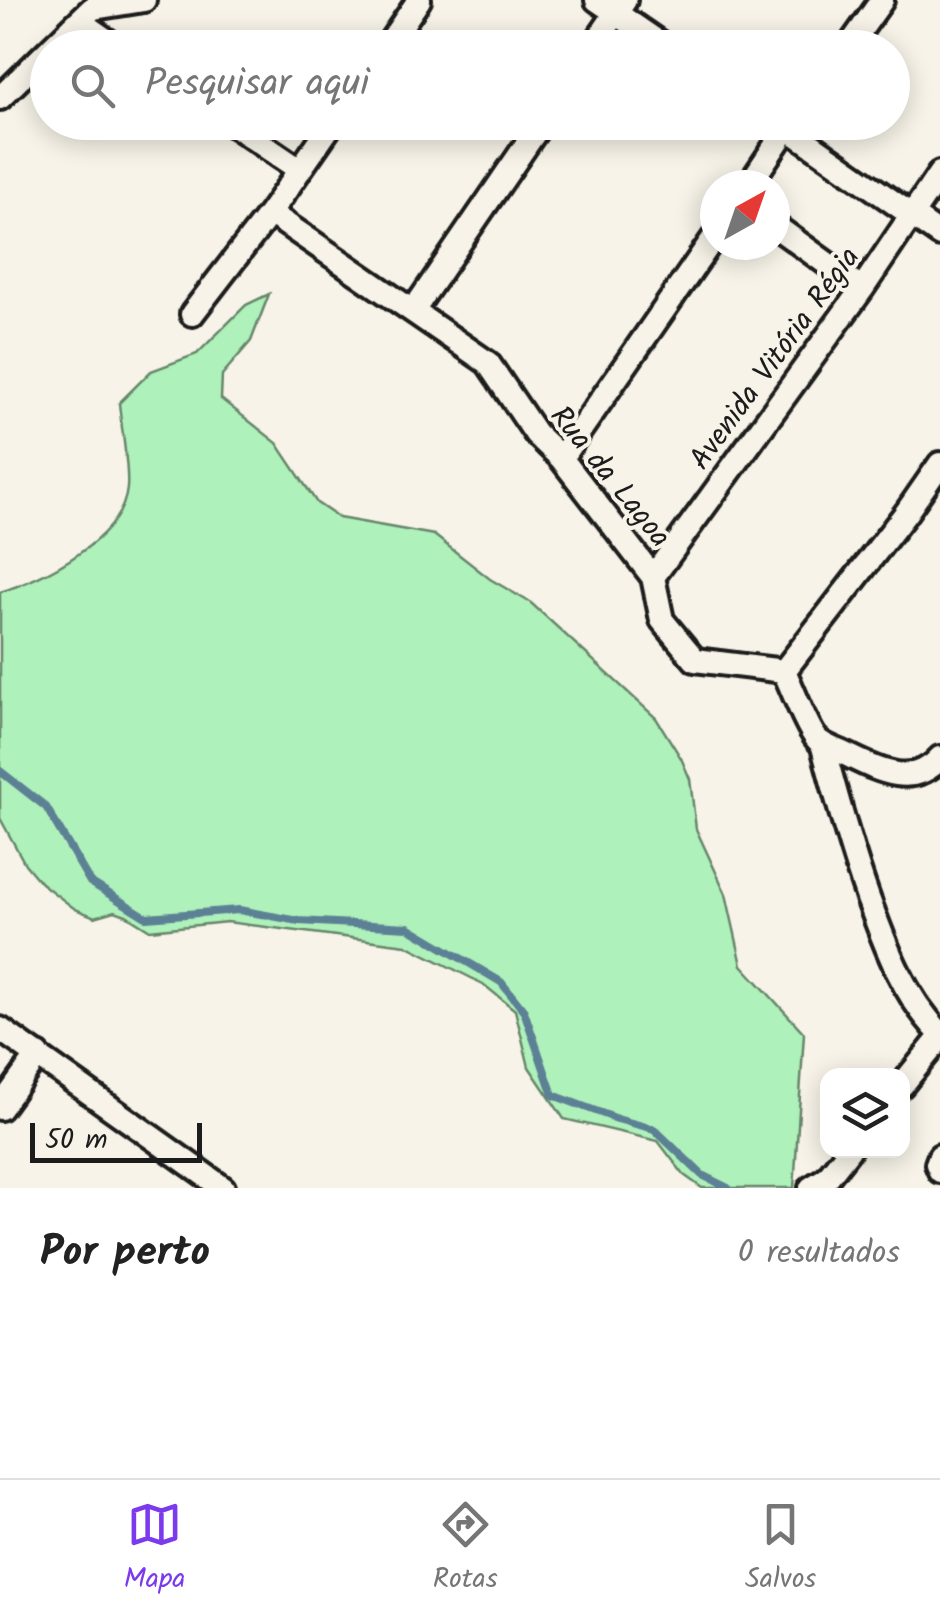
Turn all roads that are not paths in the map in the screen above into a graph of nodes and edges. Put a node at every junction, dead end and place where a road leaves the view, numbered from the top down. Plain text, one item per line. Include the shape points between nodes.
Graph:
1 (144, 0) edge
2 (419, 0) edge
3 (882, 0) edge
4 (612, 4) edge
5 (91, 10) edge
6 (70, 30) edge
7 (398, 30) edge
8 (600, 30) edge
9 (644, 30) edge
10 (861, 30) edge
11 (30, 69) edge
12 (0, 98) edge
13 (256, 140) edge
14 (321, 140) edge
15 (530, 140) edge
16 (777, 140) edge
17 (808, 140) edge
18 (300, 170) junction
19 (759, 170) edge
20 (940, 173) edge
21 (270, 213) junction
22 (912, 216) junction
23 (940, 235) edge
24 (790, 237) edge
25 (700, 258) edge
26 (862, 289) junction
27 (413, 311) junction
28 (192, 314) dead end
29 (562, 458) junction
30 (940, 464) edge
31 (653, 577) junction
32 (784, 671) junction
33 (822, 743) junction
34 (936, 763) edge
35 (0, 1029) edge
36 (940, 1036) edge
37 (38, 1055) junction
38 (910, 1074) edge
39 (0, 1108) edge
40 (940, 1156) edge
41 (842, 1158) edge
42 (940, 1171) edge
43 (819, 1183) edge
44 (223, 1188) edge

1 - 5 street
2 - 7 street
3 - 10 street
4 - 8 street
4 - 9 street
5 - 6 street
11 - 12 street
13 - 18 street
14 - 18 street
15 - 27 street
16 - 19 street
17 - 22 street
18 - 21 street
20 - 22 street, Avenida Vitória Régia
21 - 27 street, Rua da Lagoa
21 - 28 street
22 - 23 street
22 - 26 street, Avenida Vitória Régia
24 - 26 street
25 - 29 street
26 - 31 street, Avenida Vitória Régia
27 - 29 street, Rua da Lagoa via 488,363 536,434
29 - 31 street, Rua da Lagoa
30 - 32 street
31 - 32 street, Rua da Lagoa via 662,620 696,660
32 - 33 street
33 - 34 street via 898,775
33 - 36 street via 882,937 903,984
35 - 37 street
36 - 38 street
37 - 39 street
37 - 44 street
40 - 42 street
41 - 43 street

